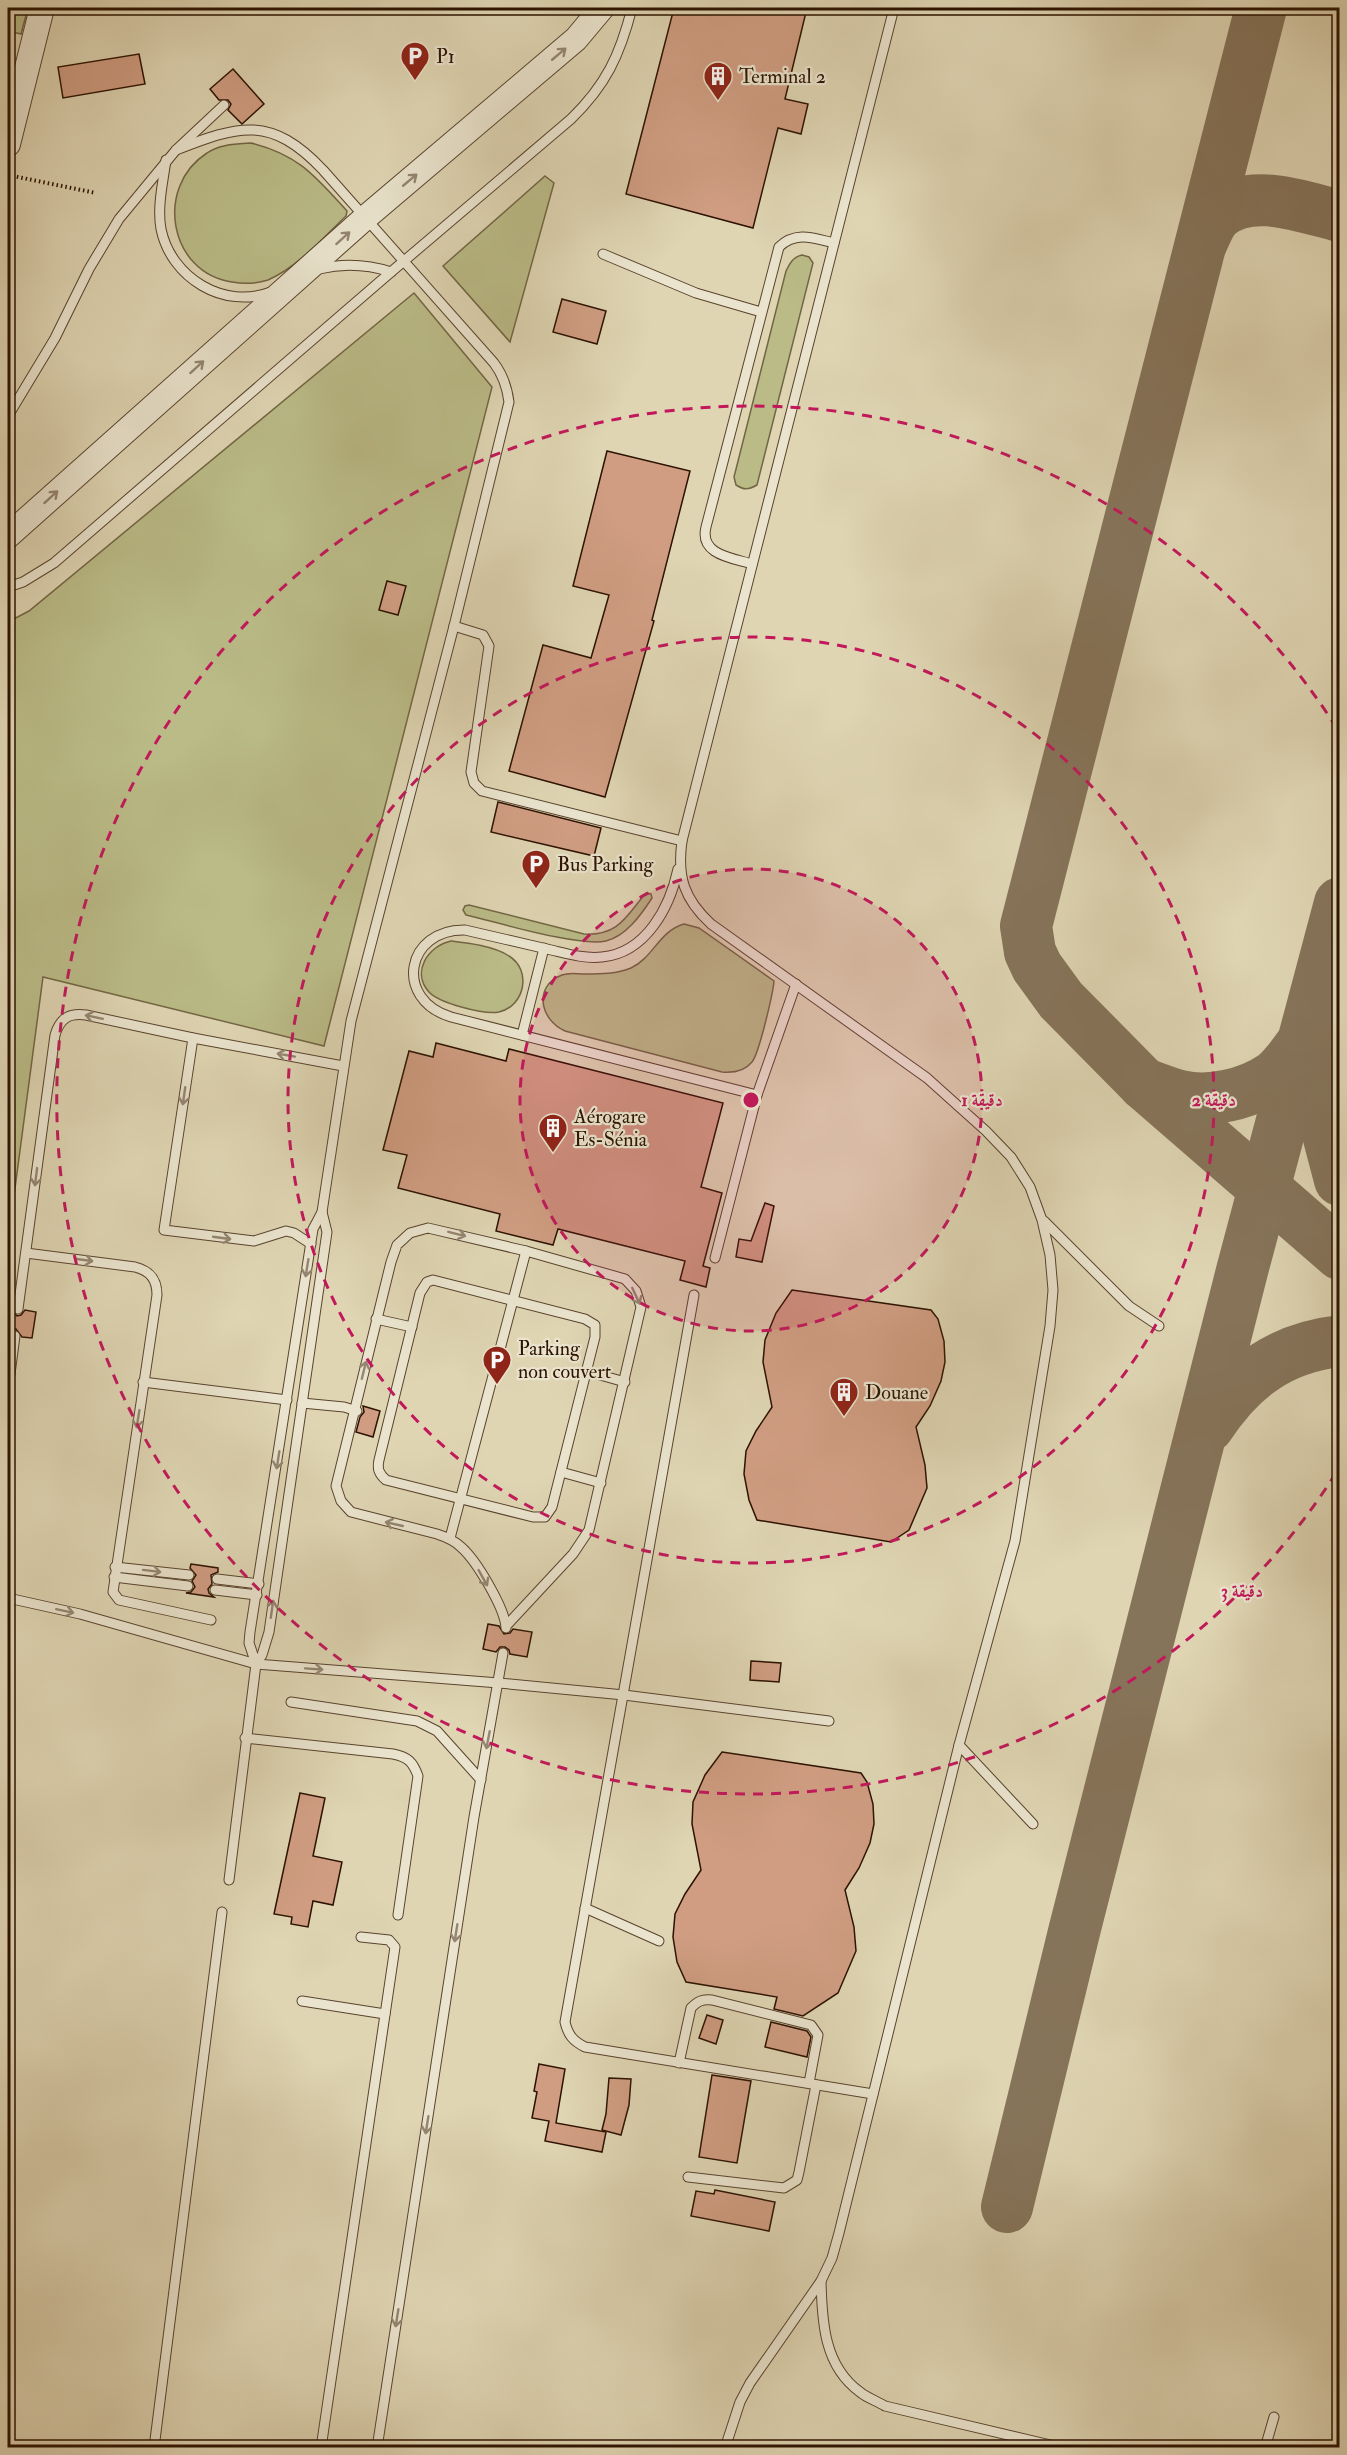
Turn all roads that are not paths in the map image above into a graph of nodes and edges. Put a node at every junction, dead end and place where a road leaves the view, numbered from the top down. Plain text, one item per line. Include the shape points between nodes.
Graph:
1 (42, 8) edge
2 (602, 8) edge
3 (632, 8) edge
4 (894, 8) edge
5 (224, 105) dead end
6 (8, 144) edge
7 (176, 150) junction
8 (166, 160) junction
9 (365, 218) junction
10 (834, 243) junction
11 (603, 254) dead end
12 (404, 261) junction
13 (390, 272) junction
14 (296, 280) junction
15 (761, 312) junction
16 (8, 416) edge
17 (8, 536) edge
18 (753, 564) junction
19 (8, 586) edge
20 (454, 626) junction
21 (682, 841) junction
22 (680, 860) junction
23 (544, 948) junction
24 (796, 984) junction
25 (522, 1035) junction
26 (192, 1038) junction
27 (343, 1066) junction
28 (757, 1095) junction
29 (322, 1212) junction
30 (1042, 1220) junction
31 (311, 1244) junction
32 (526, 1251) junction
33 (26, 1253) junction
34 (715, 1258) dead end
35 (694, 1295) dead end
36 (512, 1301) junction
37 (18, 1309) dead end
38 (300, 1315) junction
39 (314, 1317) junction
40 (376, 1319) junction
41 (1159, 1326) dead end
42 (412, 1327) junction
43 (15, 1336) dead end
44 (586, 1371) junction
45 (143, 1382) junction
46 (625, 1382) junction
47 (8, 1389) edge
48 (287, 1400) junction
49 (302, 1403) junction
50 (355, 1410) junction
51 (377, 1423) dead end
52 (387, 1427) junction
53 (561, 1472) junction
54 (601, 1483) junction
55 (461, 1500) junction
56 (450, 1538) junction
57 (115, 1572) junction
58 (189, 1575) dead end
59 (217, 1579) dead end
60 (259, 1584) junction
61 (188, 1586) dead end
62 (215, 1590) dead end
63 (257, 1595) junction
64 (8, 1598) edge
65 (211, 1620) dead end
66 (503, 1653) dead end
67 (256, 1664) junction
68 (499, 1683) junction
69 (624, 1695) junction
70 (291, 1702) dead end
71 (829, 1721) dead end
72 (245, 1738) junction
73 (959, 1745) junction
74 (481, 1780) junction
75 (1033, 1824) dead end
76 (229, 1880) dead end
77 (585, 1908) junction
78 (222, 1912) dead end
79 (398, 1915) dead end
80 (361, 1937) dead end
81 (659, 1941) dead end
82 (302, 2001) dead end
83 (385, 2014) junction
84 (679, 2062) junction
85 (813, 2084) junction
86 (873, 2094) junction
87 (688, 2177) dead end
88 (821, 2281) junction
89 (1274, 2417) dead end
90 (154, 2448) edge
91 (321, 2448) edge
92 (377, 2448) edge
93 (725, 2448) edge
94 (1063, 2448) edge
95 (1265, 2448) edge

1 - 6 street
9 -> 2 street via 576,39
3 - 12 lane via 615,63 588,102
4 - 10 lane
5 - 7 lane
7 - 8 lane
7 - 9 lane via 234,130 274,135 312,158
8 - 14 lane via 161,227 170,253 186,274 210,290 237,297 265,294
8 - 16 lane via 103,244 55,338
9 - 12 lane
14 -> 9 street
10 - 15 lane via 798,236 787,239 779,247
10 - 18 lane
11 - 15 lane via 696,293
12 - 13 lane
12 - 20 lane via 494,363 507,387 509,402
13 - 14 lane via 362,264 344,264 315,270
13 - 19 lane via 54,563 23,582
17 -> 14 street
15 - 18 lane via 704,535 711,550
18 - 21 lane
20 - 21 lane via 483,635 489,646 471,772 482,791
20 - 27 lane via 351,1021
21 - 22 lane
22 - 23 lane via 667,906 631,947 618,954 590,958
22 - 24 lane via 682,880 697,911
23 - 25 lane
23 - 25 lane via 452,930 427,941 414,965 418,993 437,1013
24 - 28 lane
24 - 30 lane via 927,1078 986,1131 1011,1157 1030,1187
25 - 28 lane
27 -> 26 lane
26 -> 31 lane via 164,1230 254,1241 286,1231
26 -> 33 lane via 76,1013 58,1024
27 - 29 lane
28 - 34 lane
29 - 31 lane via 315,1223
29 - 39 lane via 327,1232
30 - 41 lane via 1129,1306
30 - 73 lane via 1053,1290 1043,1372 1015,1541
31 -> 38 lane
32 - 36 lane
40 -> 32 lane via 397,1245 411,1233 428,1228
32 -> 46 lane via 625,1279 636,1291 641,1307
33 - 37 lane
33 -> 45 lane via 135,1267 153,1277 157,1295
35 - 69 lane
36 - 42 lane via 433,1280 422,1286
36 - 44 lane via 591,1321 596,1331
36 - 55 lane
38 - 39 lane
38 - 48 lane
39 - 49 lane
40 - 42 lane
50 -> 40 lane
42 - 52 lane
43 - 47 lane
44 - 46 lane
44 - 53 lane
45 - 48 lane
45 -> 57 lane
46 - 54 lane
48 -> 60 lane
49 - 50 lane
67 -> 49 lane via 269,1632
56 -> 50 lane via 366,1518 351,1512 340,1501 336,1486
51 - 52 lane
52 - 55 lane via 380,1475 386,1480
53 - 54 lane
53 - 55 lane via 552,1507 545,1517 534,1518
56 -> 54 lane via 471,1556 507,1626 582,1543
55 - 56 lane
57 -> 58 lane
57 - 61 lane
57 - 65 lane via 113,1592 119,1600
59 - 60 lane
60 - 63 lane
62 - 63 lane
63 - 67 lane via 249,1643
64 -> 67 lane via 80,1614
66 - 68 lane
67 -> 68 lane
67 - 72 lane
68 - 69 lane
68 -> 74 lane
69 - 71 lane
69 - 77 lane
70 - 74 lane via 417,1721 436,1731
72 - 76 lane
72 - 79 lane via 393,1754 414,1765 418,1776
73 - 75 lane
73 - 86 lane
74 -> 92 lane
77 - 81 lane
77 - 84 lane via 566,2011 568,2033 585,2047
78 - 90 lane
80 - 83 lane via 389,1940 395,1947
82 - 83 lane
83 - 91 lane
84 - 85 lane
84 - 85 lane via 691,2008 704,1999 712,2000 811,2025 818,2035
85 - 86 lane
85 - 87 lane via 799,2172 791,2185 784,2188
86 - 88 lane via 839,2233
88 - 93 lane via 750,2383
88 - 94 lane via 828,2348 841,2373 860,2392 885,2406
89 - 95 lane

